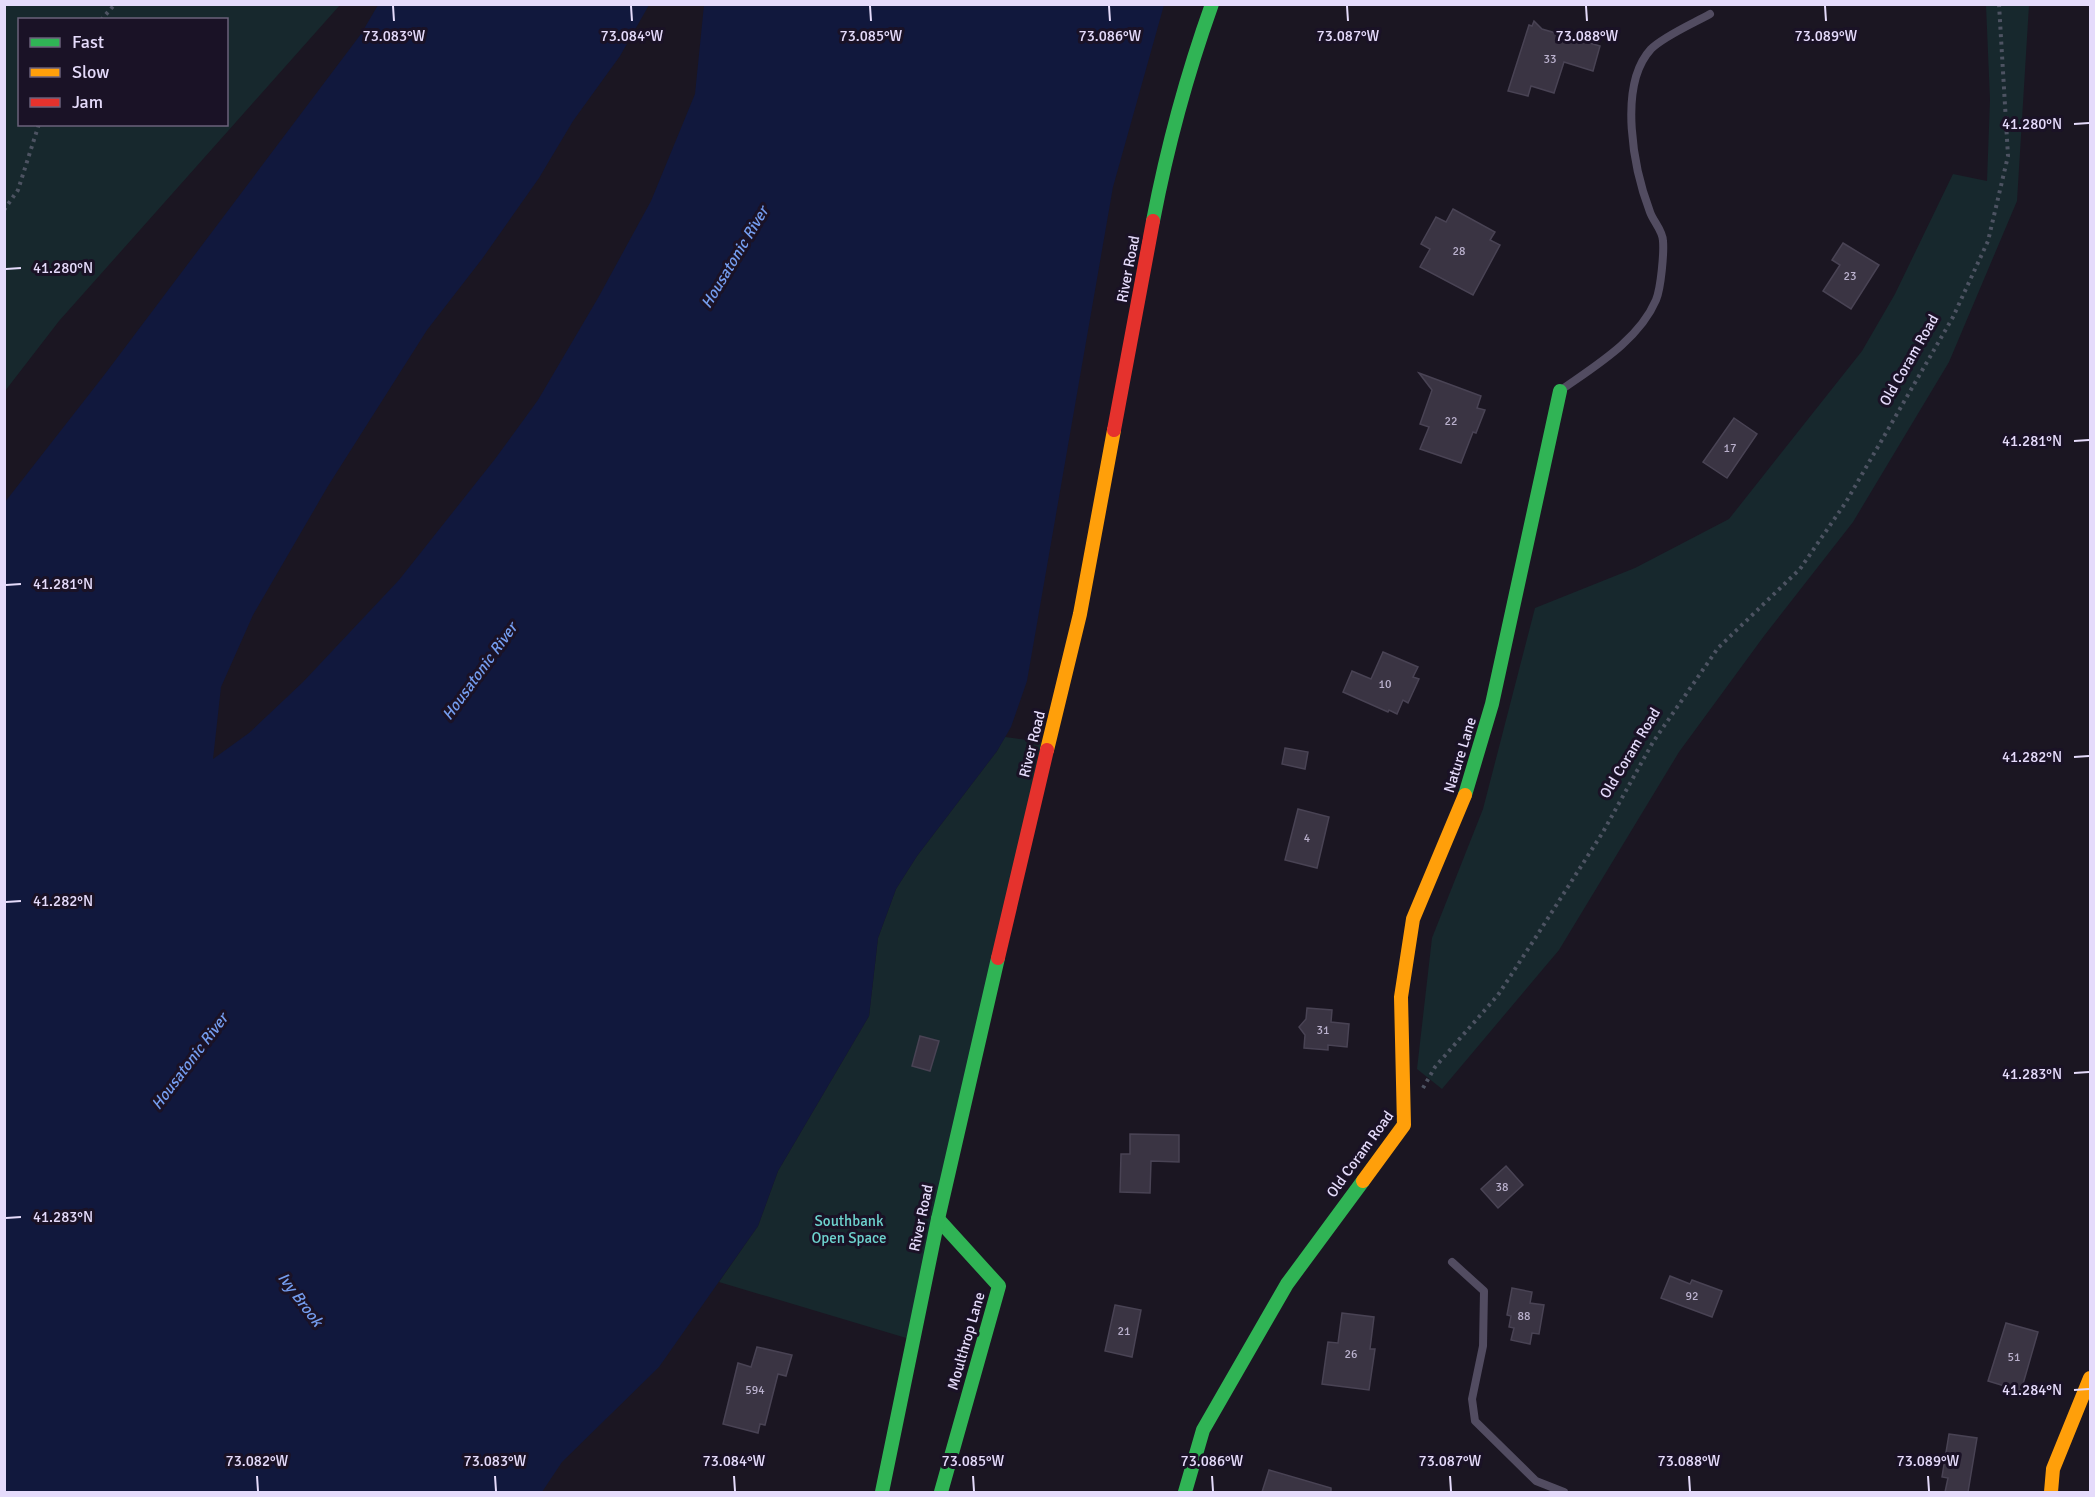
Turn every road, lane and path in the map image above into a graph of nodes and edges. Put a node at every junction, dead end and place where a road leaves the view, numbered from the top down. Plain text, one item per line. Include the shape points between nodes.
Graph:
1 (115, 4) edge
2 (1212, 4) edge
3 (1999, 4) edge
4 (1710, 14) dead end
5 (103, 18) edge
6 (38, 126) edge
7 (4, 210) edge
8 (1560, 391) joint
9 (1419, 1096) dead end
10 (1404, 1125) joint
11 (938, 1219) junction
12 (1452, 1262) dead end
13 (2091, 1378) edge
14 (882, 1492) edge
15 (940, 1492) edge
16 (1185, 1492) edge
17 (1564, 1492) edge
18 (2051, 1492) edge

1 - 5 path
2 - 11 street, River Road via 1176,123 1154,217 1080,615
3 - 9 path, Old Coram Road via 2008,156 1988,241 1953,317 1845,502 1800,569 1718,648 1653,742 1603,832 1534,940 1497,994 1434,1067
4 - 8 lane via 1653,48 1641,63 1633,90 1631,124 1638,167 1650,214 1664,240 1656,300 1636,332
6 - 7 path via 18,190
8 - 10 street, Nature Lane via 1492,704 1470,785 1413,919 1401,996
10 - 16 street, Old Coram Road via 1288,1282 1203,1430
11 - 14 street, River Road
11 - 15 street, Moulthrop Lane via 999,1286
12 - 17 lane via 1484,1291 1483,1346 1472,1399 1475,1421 1536,1481
13 - 18 street via 2053,1469

